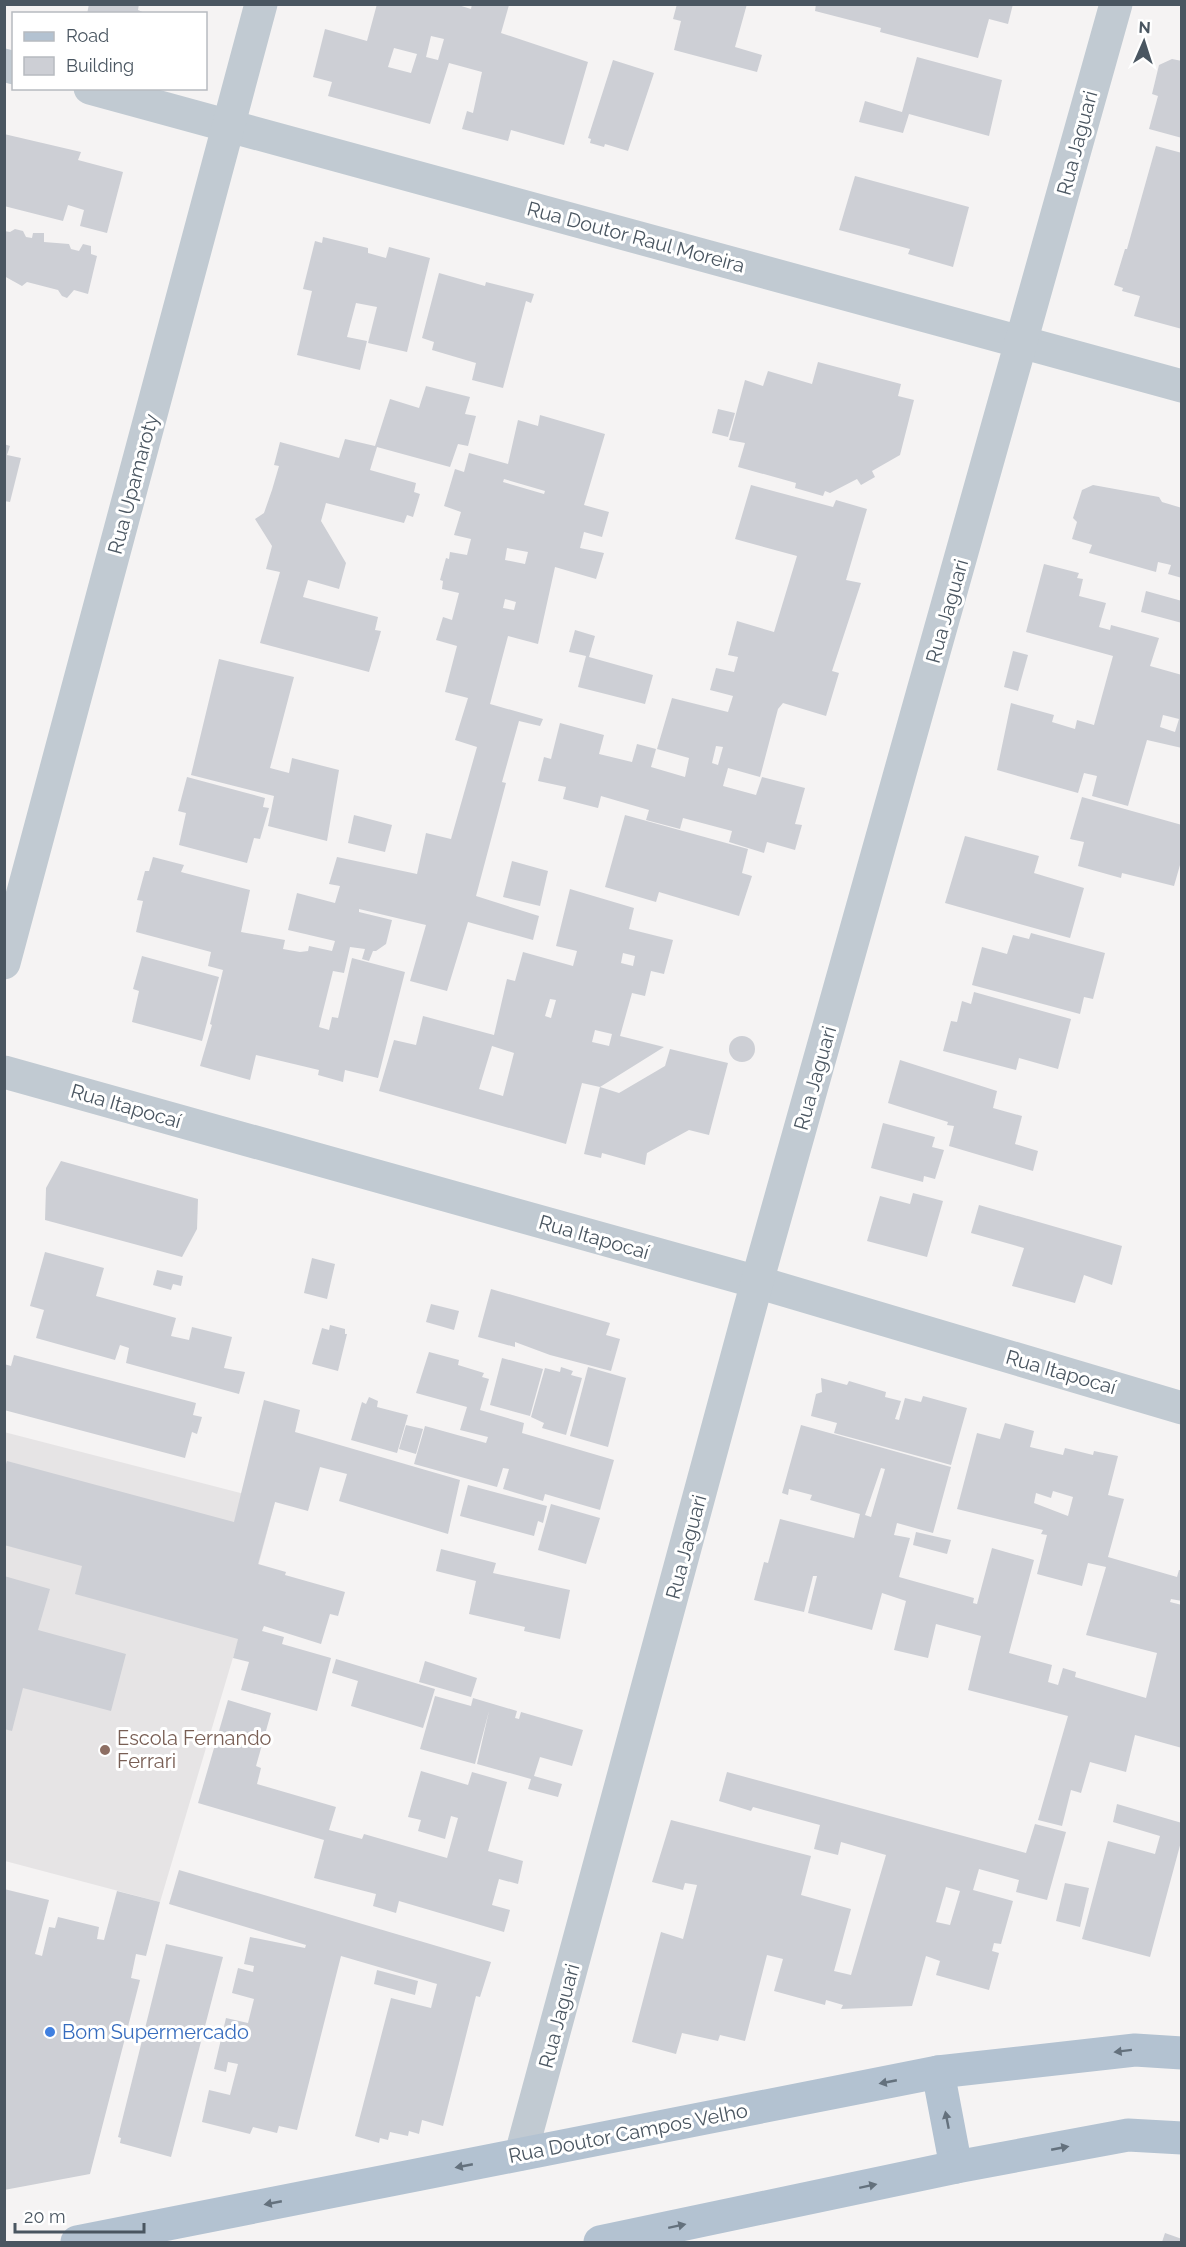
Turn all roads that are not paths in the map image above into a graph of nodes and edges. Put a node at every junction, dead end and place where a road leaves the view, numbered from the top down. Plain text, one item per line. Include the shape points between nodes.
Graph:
1 (261, 4) edge
2 (1116, 4) edge
3 (97, 90) edge
4 (228, 126) junction
5 (1022, 343) junction
6 (1182, 386) edge
7 (4, 963) edge
8 (4, 1072) edge
9 (757, 1282) junction
10 (1182, 1408) edge
11 (1182, 2053) edge
12 (938, 2072) junction
13 (1182, 2138) edge
14 (522, 2154) junction
15 (956, 2167) junction
16 (77, 2242) edge
17 (600, 2242) edge

1 - 4 street, Rua Upamaroty
2 - 5 street, Rua Jaguari
3 - 4 street, Rua Doutor Raul Moreira
4 - 5 street, Rua Doutor Raul Moreira
4 - 7 street, Rua Upamaroty
5 - 6 street, Rua Doutor Raul Moreira
5 - 9 street, Rua Jaguari
8 - 9 street, Rua Itapocaí
9 - 10 street, Rua Itapocaí
9 - 14 street, Rua Jaguari
11 -> 12 main road, Rua Doutor Campos Velho via 1135,2050
12 -> 14 main road, Rua Doutor Campos Velho
15 -> 12 main road
15 -> 13 main road via 1128,2135
14 -> 16 main road, Rua Doutor Campos Velho
17 -> 15 main road

